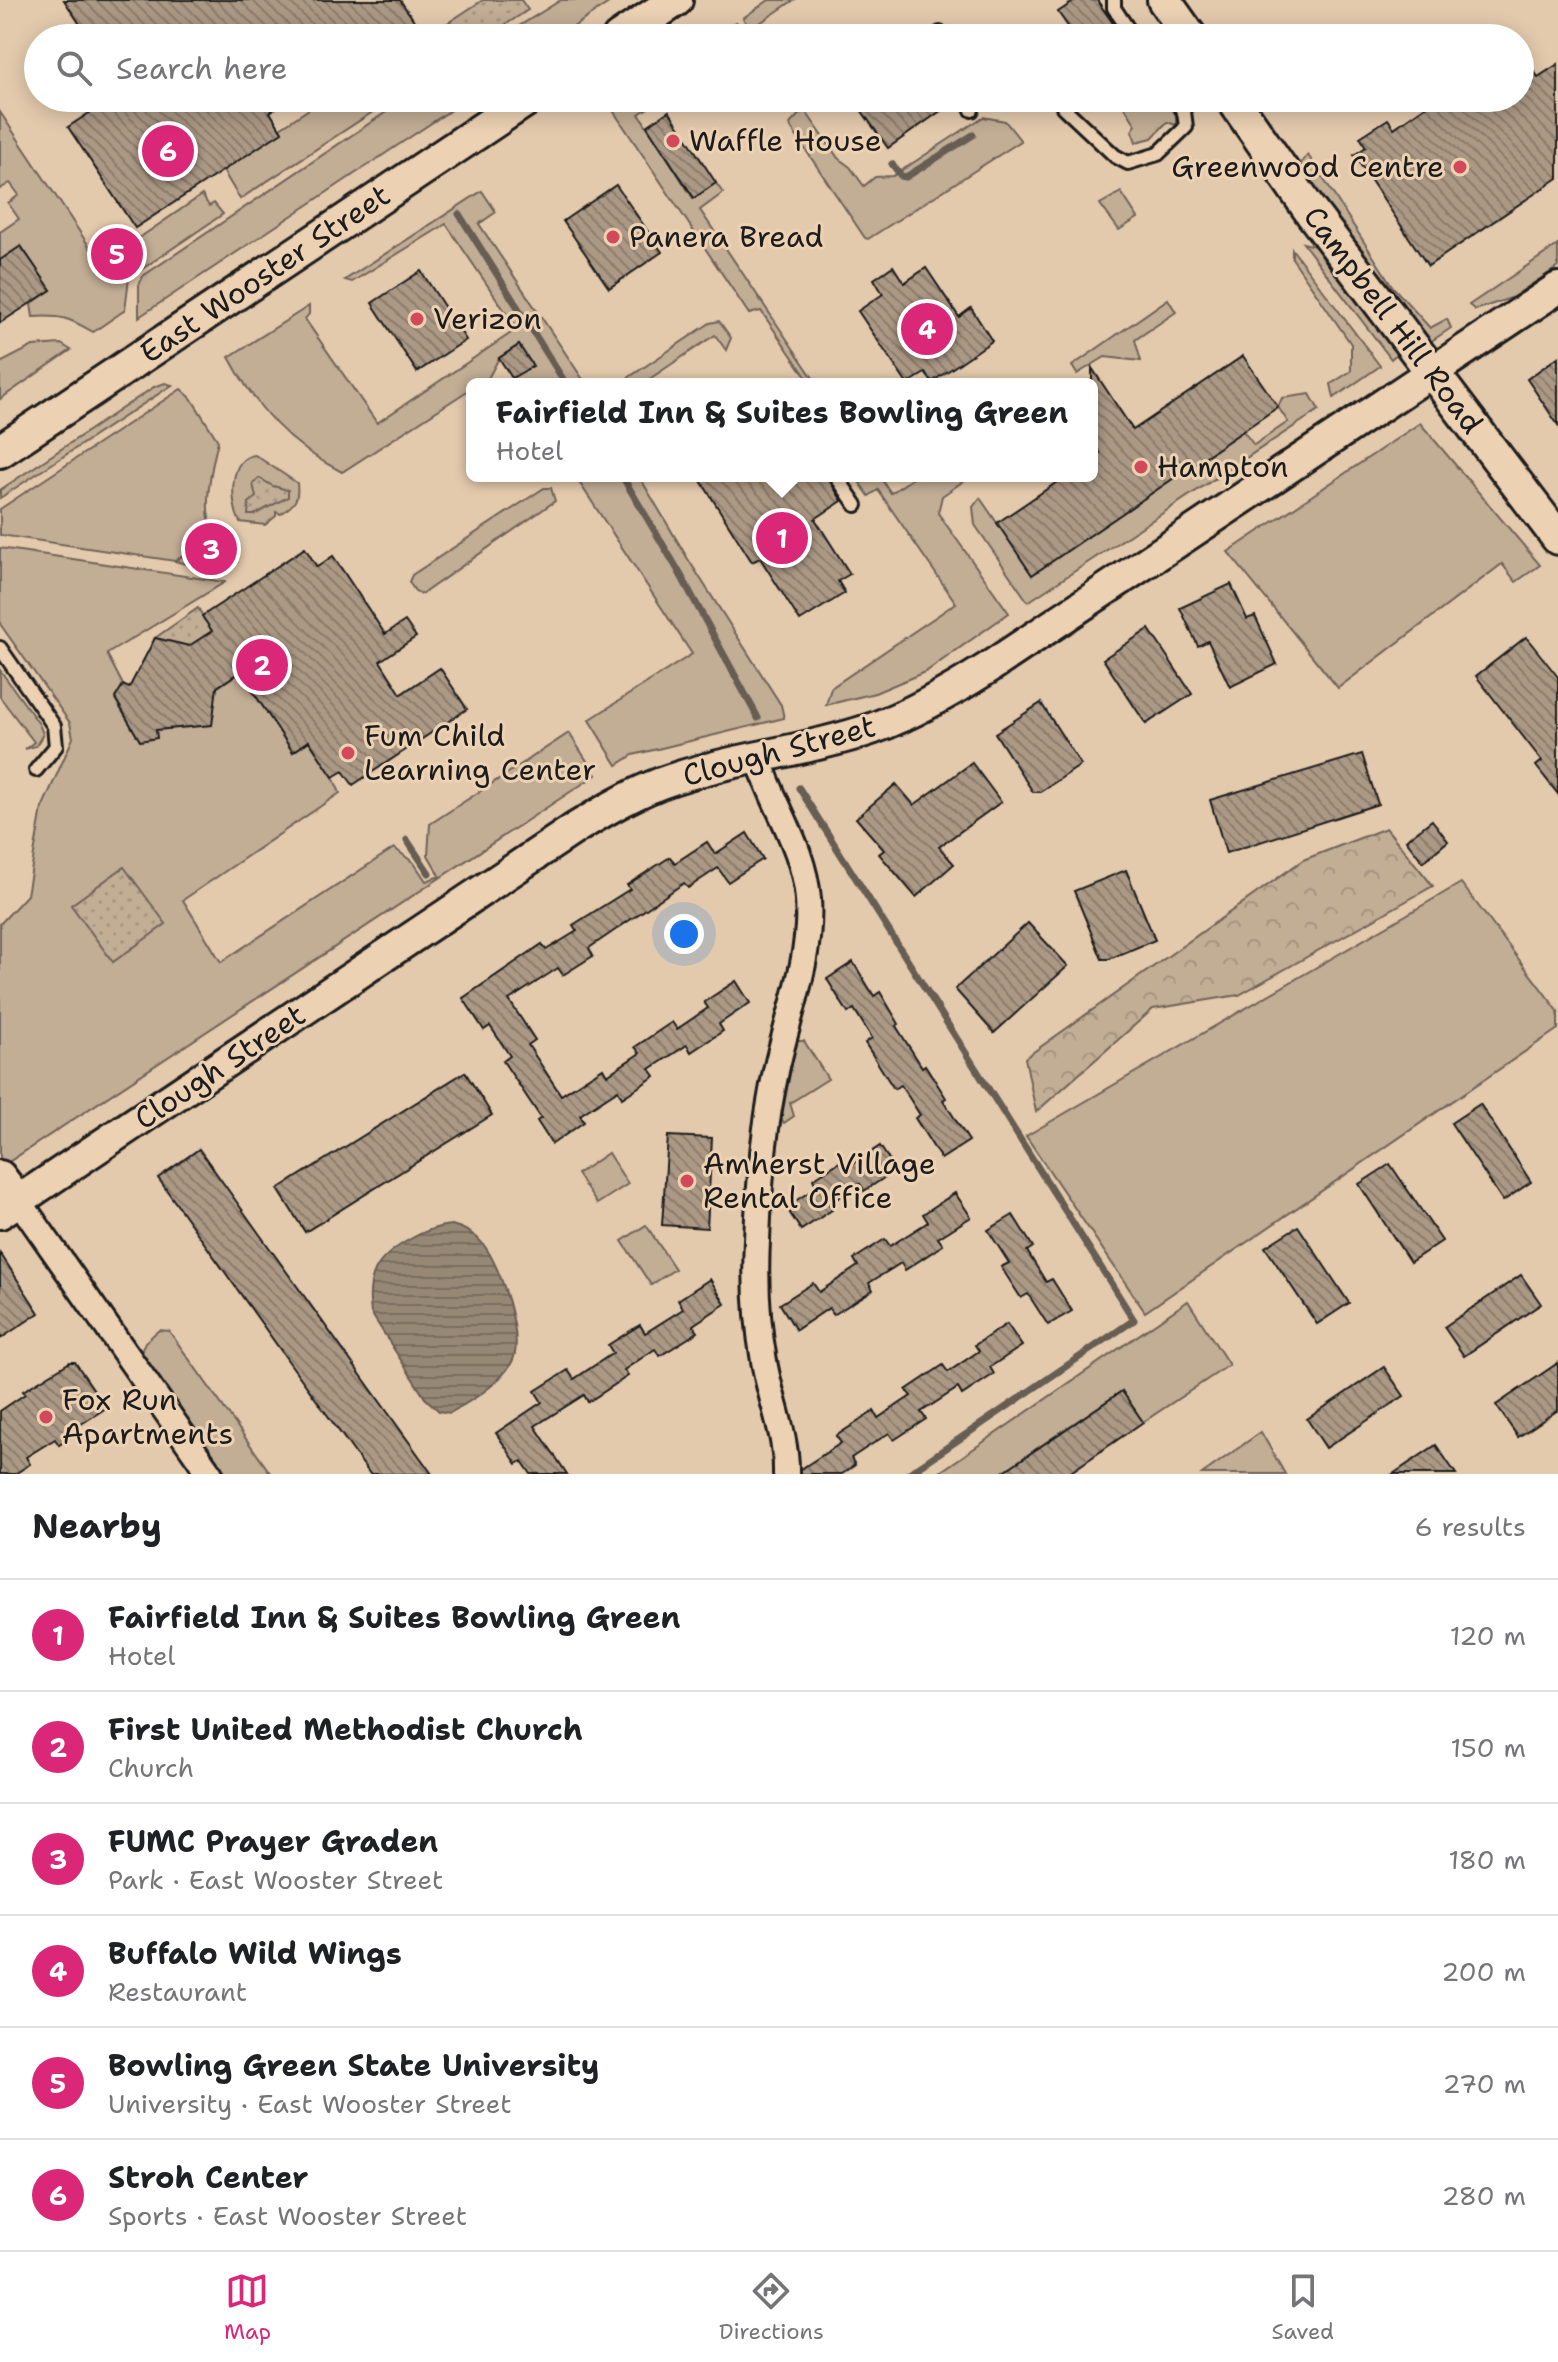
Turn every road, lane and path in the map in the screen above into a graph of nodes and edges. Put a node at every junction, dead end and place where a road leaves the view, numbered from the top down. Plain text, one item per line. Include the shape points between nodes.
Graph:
1 (676, 0) edge
2 (1114, 0) edge
3 (1164, 0) edge
4 (640, 24) edge
5 (1125, 24) edge
6 (1181, 24) edge
7 (508, 112) edge
8 (1068, 112) edge
9 (1184, 112) edge
10 (1242, 112) edge
11 (1558, 288) edge
12 (1432, 373) junction
13 (0, 451) edge
14 (840, 482) edge
15 (856, 505) dead end
16 (1558, 538) edge
17 (0, 648) edge
18 (758, 757) junction
19 (36, 770) dead end
20 (0, 1176) edge
21 (10, 1207) edge
22 (210, 1474) edge
23 (786, 1474) edge

1 - 4 main road
2 - 5 lane
3 - 6 main road
7 - 13 main road, East Wooster Street
8 - 9 lane via 1128,163 1158,154 1186,127
10 - 12 main road, Campbell Hill Road
11 - 12 street, Clough Street
12 - 16 main road, Campbell Hill Road
12 - 18 street, Clough Street via 924,706 845,737
14 - 15 lane
17 - 19 lane via 54,726 56,746
18 - 21 street, Clough Street via 624,798
18 - 23 street via 798,850 807,897 802,976 768,1111 757,1240 764,1362
20 - 21 street
21 - 22 street

